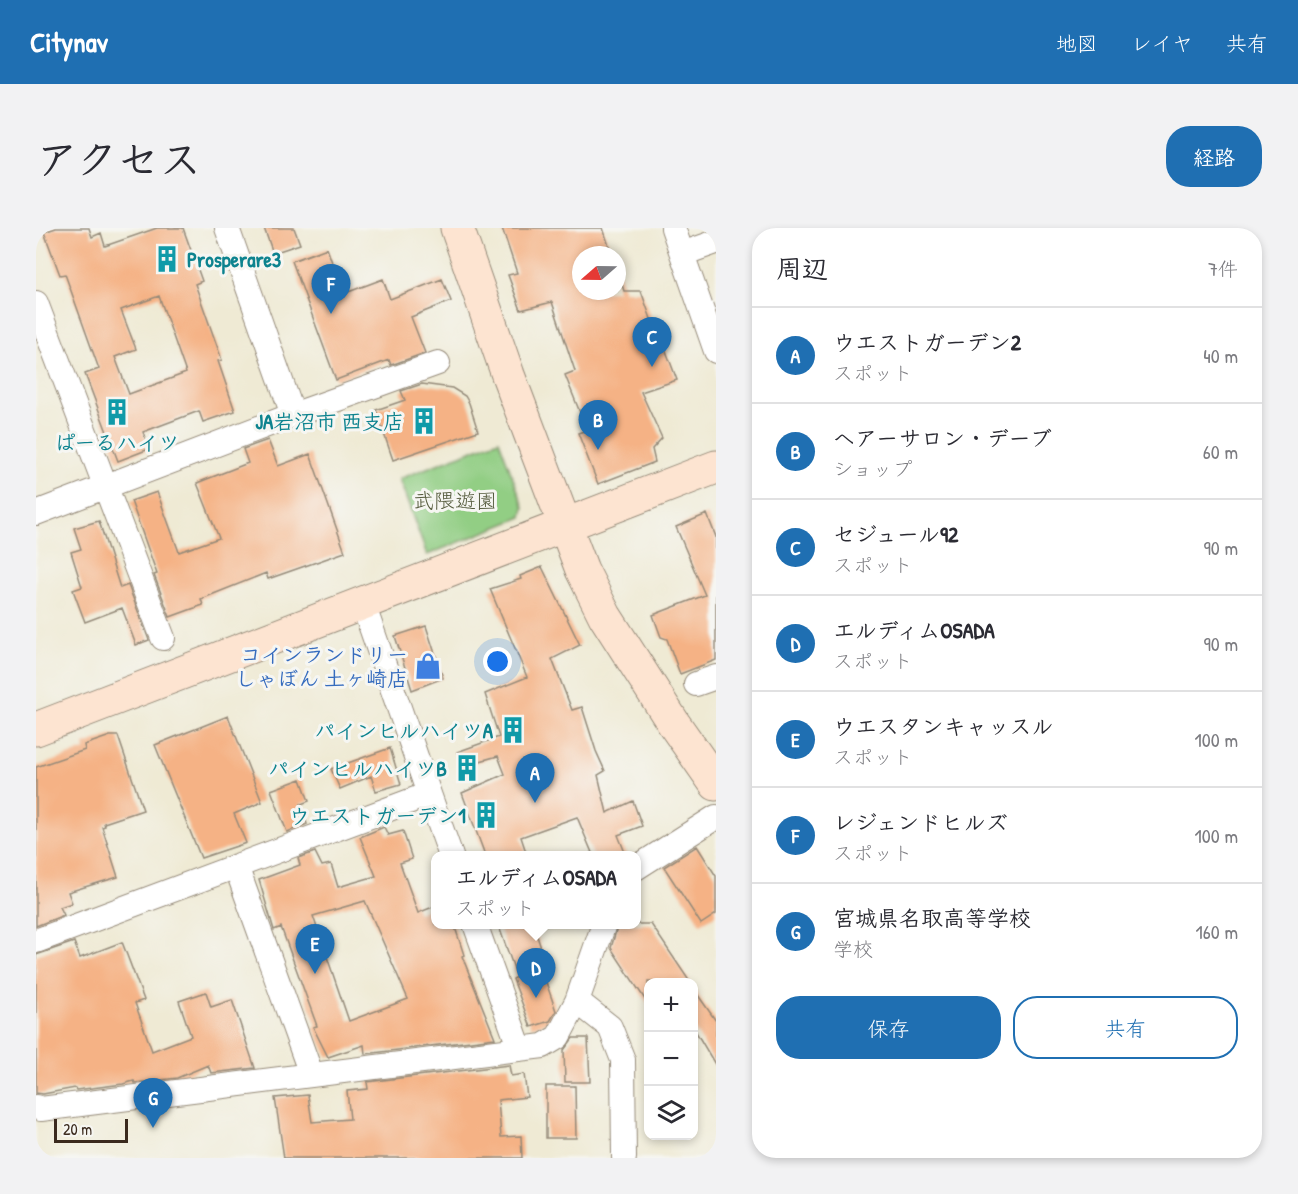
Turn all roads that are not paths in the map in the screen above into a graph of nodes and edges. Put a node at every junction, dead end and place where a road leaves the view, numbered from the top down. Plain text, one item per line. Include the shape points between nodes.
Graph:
1 (227, 228) edge
2 (457, 228) edge
3 (673, 228) edge
4 (716, 242) edge
5 (682, 254) junction
6 (36, 303) edge
7 (716, 351) edge
8 (438, 363) dead end
9 (293, 415) junction
10 (716, 467) edge
11 (106, 488) junction
12 (36, 513) edge
13 (565, 526) junction
14 (363, 604) junction
15 (163, 638) dead end
16 (36, 729) edge
17 (716, 784) edge
18 (429, 794) junction
19 (716, 817) edge
20 (450, 851) edge
21 (641, 865) edge
22 (236, 866) junction
23 (477, 929) edge
24 (602, 929) edge
25 (36, 941) edge
26 (577, 1001) junction
27 (520, 1049) junction
28 (311, 1074) junction
29 (36, 1107) edge
30 (624, 1158) edge

1 - 9 street
2 - 13 street
3 - 5 street
4 - 5 street
5 - 7 street
6 - 11 street
8 - 9 street
9 - 11 street
10 - 13 street
11 - 12 street
11 - 15 street
13 - 14 street
13 - 17 street via 605,616
14 - 16 street
14 - 18 street
18 - 20 street
18 - 22 street
19 - 21 street
22 - 25 street
22 - 28 street
23 - 27 street
24 - 26 street
26 - 27 street via 558,1037 543,1046
26 - 30 street via 610,1027 623,1060
27 - 28 street
28 - 29 street

